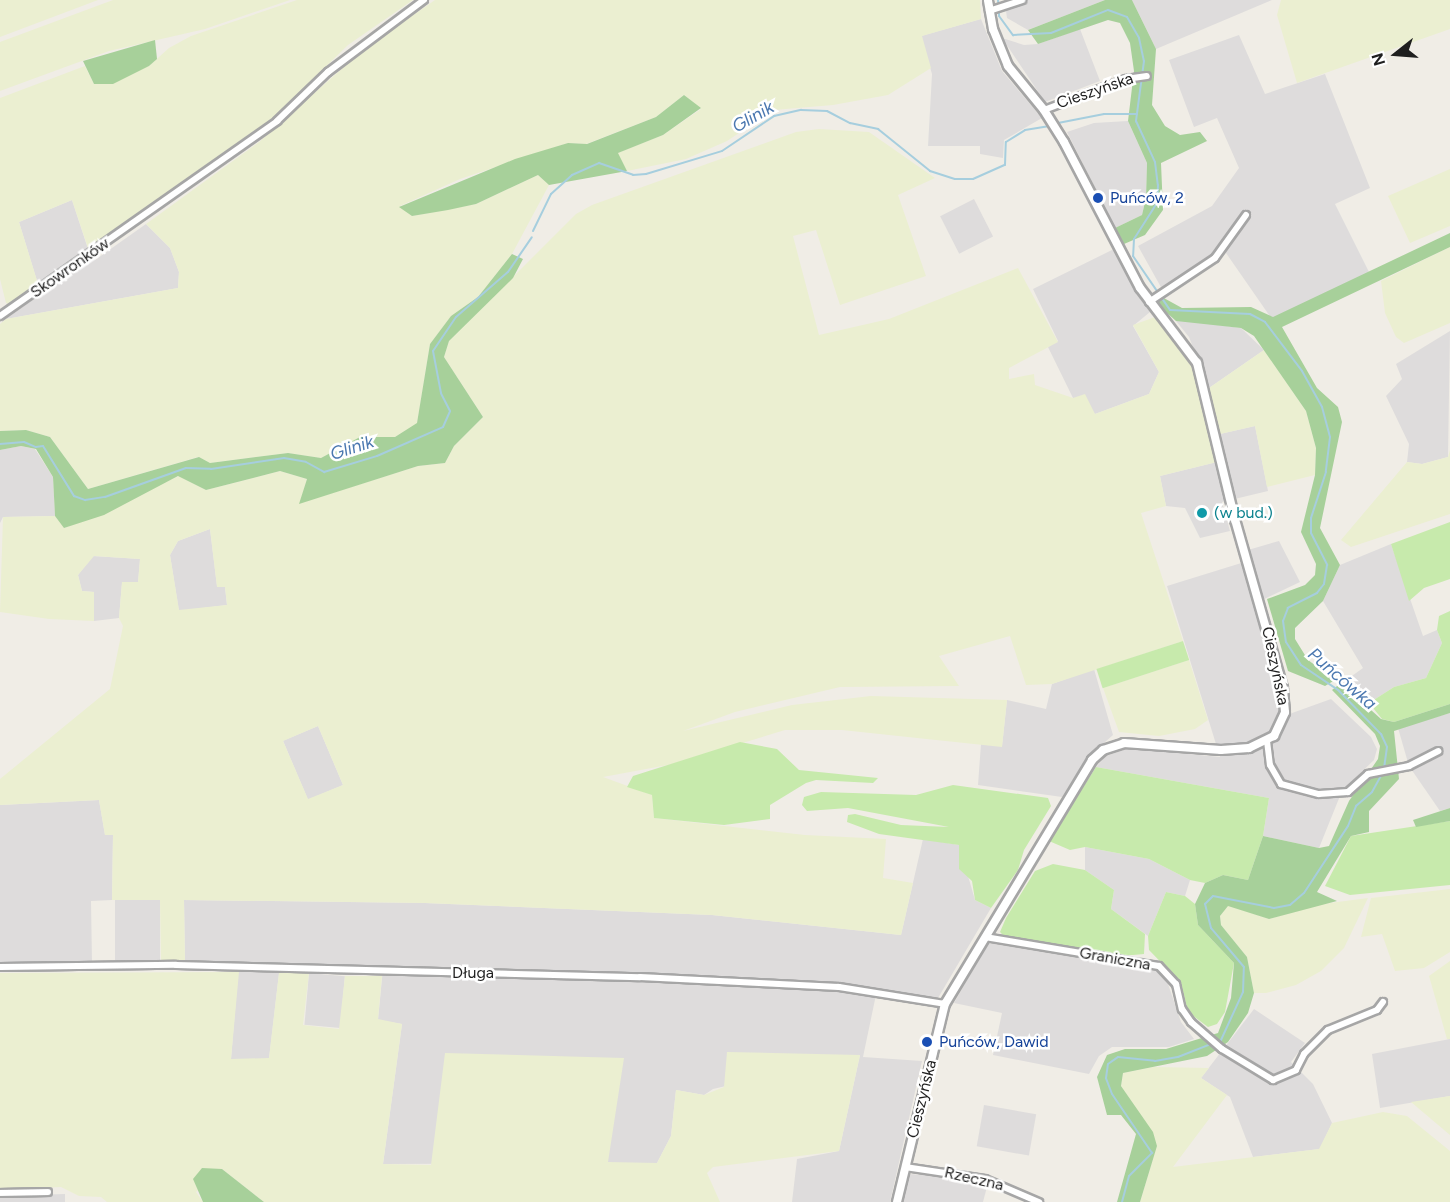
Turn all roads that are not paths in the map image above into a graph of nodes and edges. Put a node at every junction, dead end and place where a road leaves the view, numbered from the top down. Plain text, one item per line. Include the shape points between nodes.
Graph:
1 (424, 0) edge
2 (988, 0) edge
3 (1022, 0) edge
4 (991, 10) junction
5 (1147, 76) dead end
6 (1044, 110) junction
7 (1246, 215) dead end
8 (1151, 300) junction
9 (0, 316) edge
10 (1268, 741) junction
11 (1438, 751) dead end
12 (985, 938) junction
13 (0, 967) edge
14 (1383, 1002) dead end
15 (945, 1004) junction
16 (905, 1167) junction
17 (48, 1192) dead end
18 (0, 1193) edge
19 (897, 1202) edge
20 (1039, 1202) edge

1 - 9 street, Skowronków via 336,65 276,122
2 - 4 street, Cieszyńska
3 - 4 street
4 - 6 street, Cieszyńska via 1008,66
5 - 6 street, Cieszyńska via 1138,75
6 - 8 street, Cieszyńska
7 - 8 street via 1215,258
8 - 10 street, Cieszyńska via 1189,347 1204,386 1229,498 1283,688 1283,723
10 - 11 street via 1273,773 1289,788 1337,795 1348,792 1379,770 1409,766
10 - 12 street, Cieszyńska via 1241,750 1124,743 1103,750 1081,777
12 - 14 street, Graniczna via 1155,964 1171,976 1184,1013 1222,1049 1265,1078 1281,1078 1296,1070 1304,1054 1328,1030 1377,1010
12 - 15 street, Cieszyńska
13 - 15 street, Długa via 176,965 622,976 839,987
15 - 16 street, Cieszyńska
16 - 19 street, Cieszyńska
16 - 20 street, Rzeczna via 986,1179
17 - 18 street

